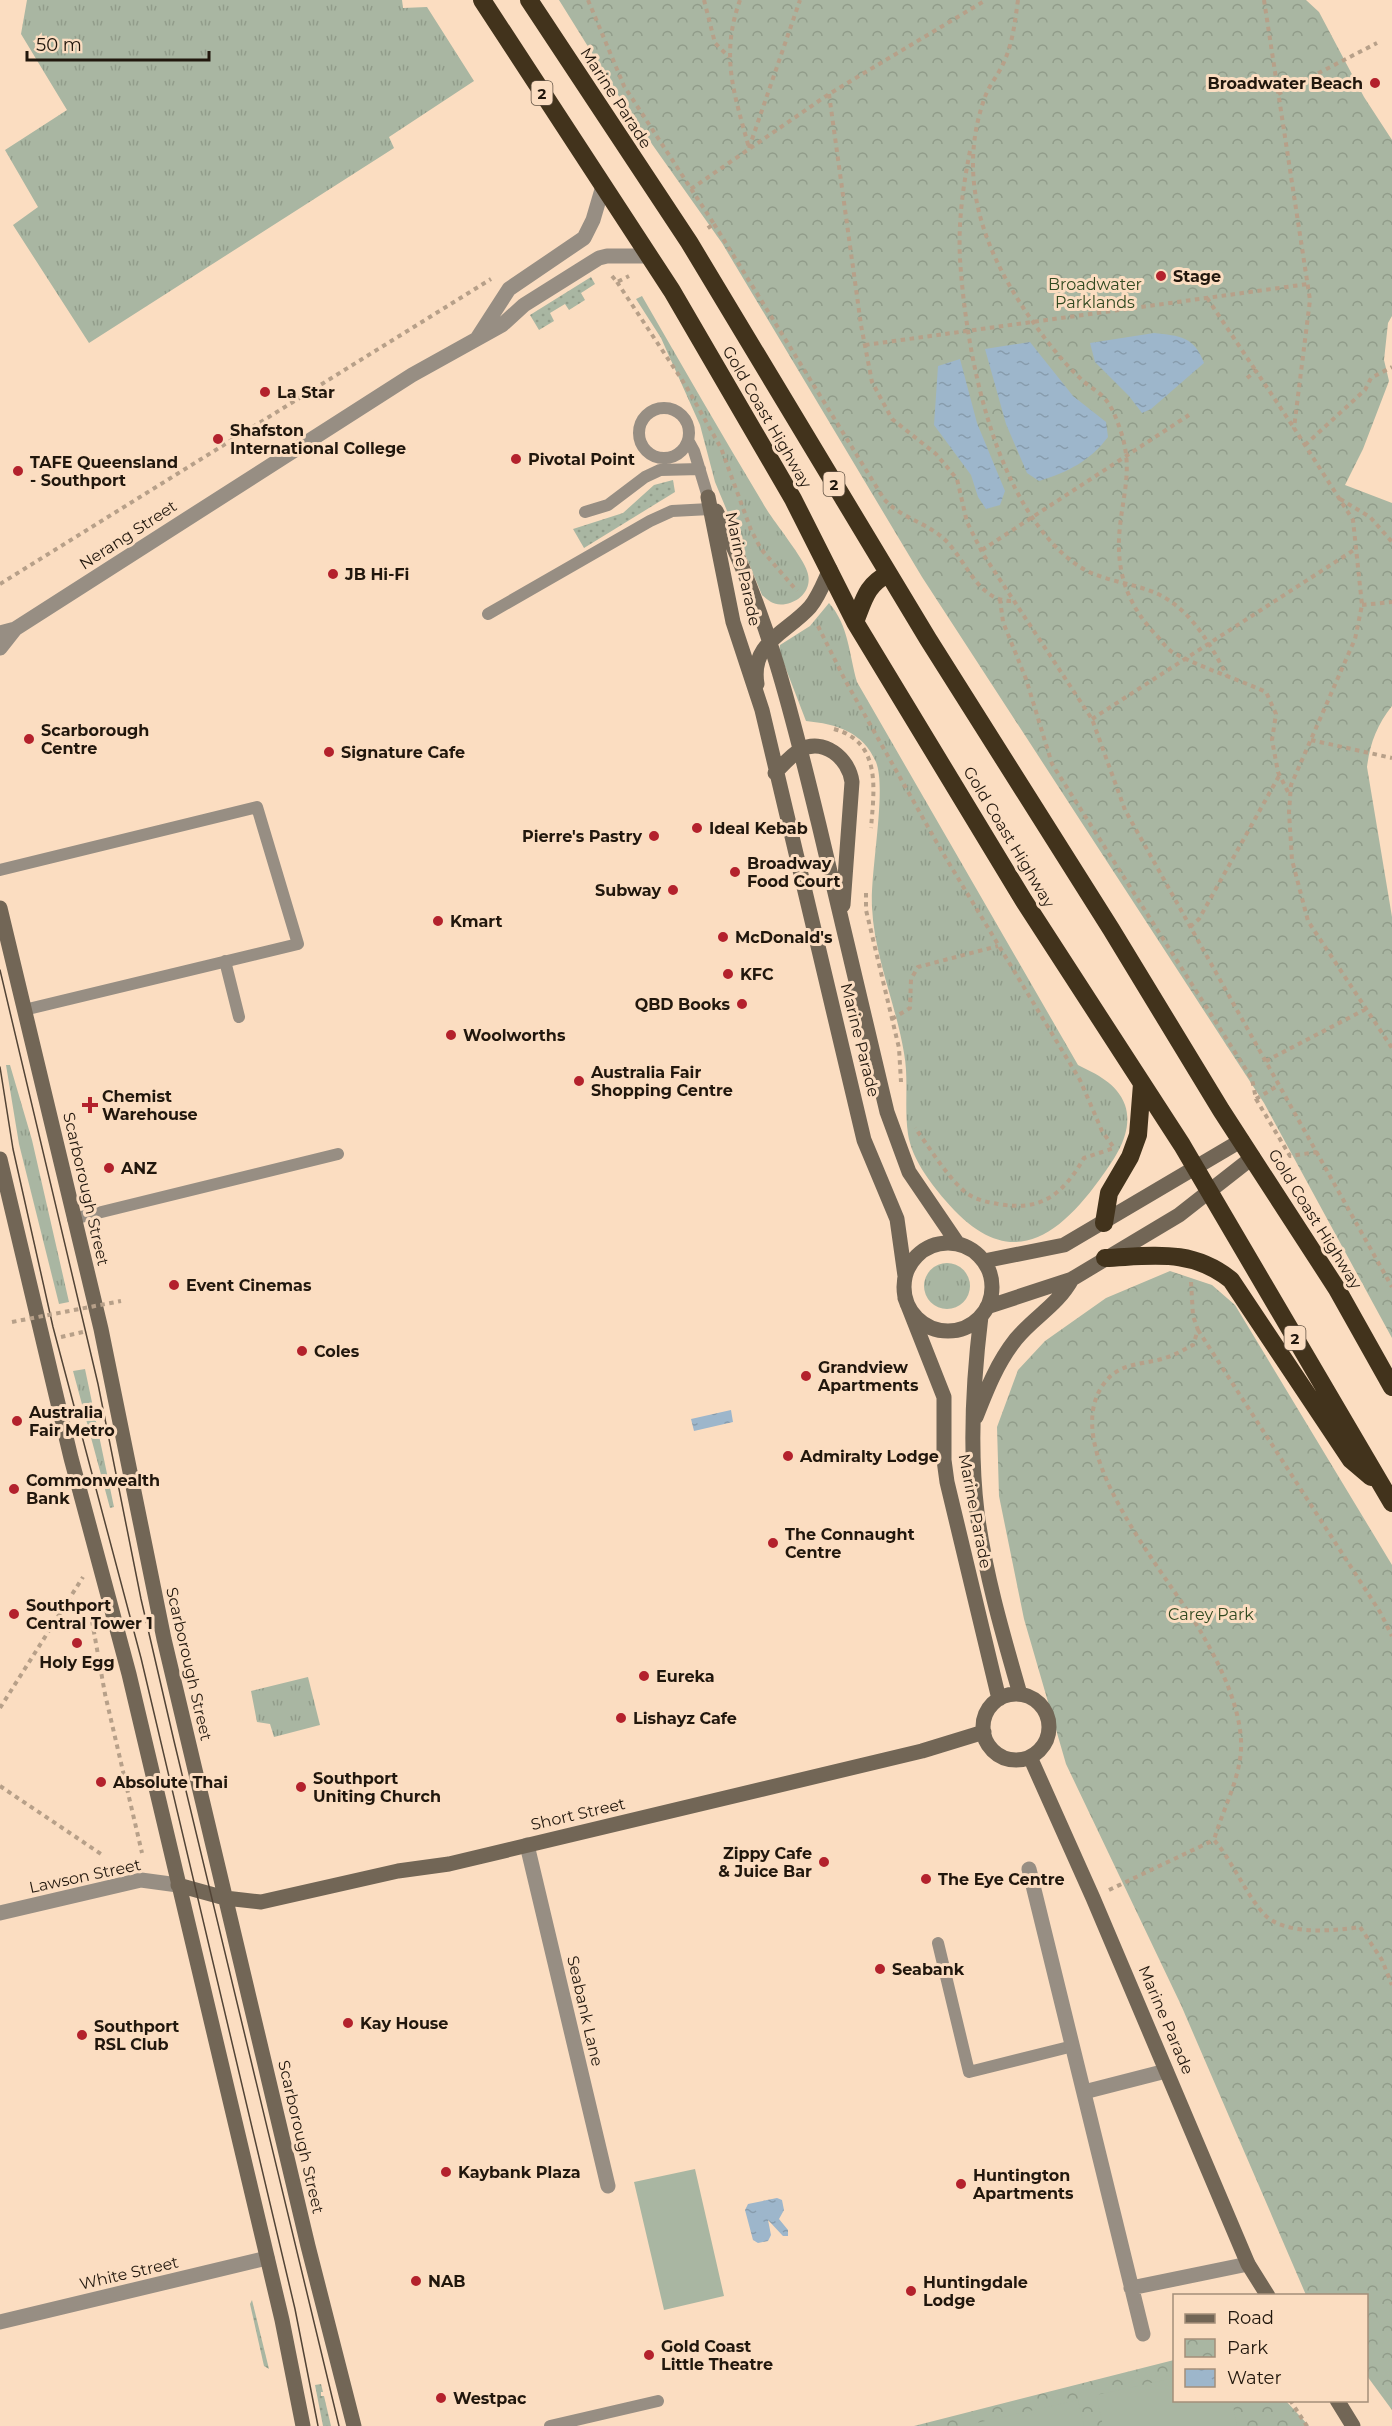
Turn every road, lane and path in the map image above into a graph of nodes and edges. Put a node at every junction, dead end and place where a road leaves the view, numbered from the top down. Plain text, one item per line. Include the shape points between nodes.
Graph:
1 (482, 0) edge
2 (529, 0) edge
3 (588, 0) edge
4 (704, 0) edge
5 (740, 0) edge
6 (800, 0) edge
7 (986, 0) edge
8 (1018, 0) edge
9 (1264, 0) edge
10 (1377, 43) dead end
11 (729, 57) junction
12 (829, 94) junction
13 (1278, 94) junction
14 (972, 138) junction
15 (749, 149) junction
16 (603, 186) junction
17 (672, 217) joint
18 (714, 224) dead end
19 (650, 256) junction
20 (494, 277) dead end
21 (617, 282) dead end
22 (1308, 284) junction
23 (1207, 298) junction
24 (1033, 322) junction
25 (970, 330) junction
26 (476, 339) junction
27 (865, 345) junction
28 (1392, 367) edge
29 (1256, 372) junction
30 (1247, 378) dead end
31 (1189, 415) dead end
32 (1294, 428) junction
33 (688, 440) junction
34 (1305, 445) junction
35 (1128, 455) junction
36 (700, 469) junction
37 (1339, 498) junction
38 (709, 503) junction
39 (585, 512) dead end
40 (1032, 517) junction
41 (1392, 542) edge
42 (1357, 548) junction
43 (982, 550) junction
44 (830, 569) junction
45 (888, 574) junction
46 (0, 584) edge
47 (1125, 584) junction
48 (999, 598) junction
49 (1014, 601) junction
50 (1392, 602) edge
51 (1362, 605) junction
52 (809, 608) junction
53 (488, 614) dead end
54 (855, 622) junction
55 (7, 631) edge
56 (768, 641) junction
57 (1209, 644) junction
58 (0, 648) edge
59 (1186, 658) junction
60 (1228, 677) junction
61 (759, 702) junction
62 (1092, 719) junction
63 (795, 726) junction
64 (1311, 740) junction
65 (800, 749) junction
66 (1392, 759) edge
67 (775, 773) junction
68 (1279, 776) junction
69 (1290, 797) junction
70 (870, 833) dead end
71 (0, 870) edge
72 (866, 892) dead end
73 (0, 908) edge
74 (841, 920) junction
75 (1190, 927) junction
76 (998, 946) junction
77 (225, 961) junction
78 (1366, 1008) junction
79 (24, 1010) junction
80 (239, 1017) dead end
81 (892, 1019) junction
82 (1392, 1048) edge
83 (1266, 1060) junction
84 (1142, 1084) junction
85 (1279, 1085) junction
86 (900, 1088) dead end
87 (1256, 1099) junction
88 (910, 1121) dead end
89 (1242, 1140) junction
90 (1317, 1152) junction
91 (338, 1154) dead end
92 (1253, 1157) junction
93 (0, 1159) edge
94 (1195, 1167) junction
95 (1210, 1192) junction
96 (73, 1219) junction
97 (1104, 1223) junction
98 (958, 1244) junction
99 (1105, 1257) junction
100 (984, 1261) junction
101 (1191, 1275) dead end
102 (905, 1276) junction
103 (1072, 1279) junction
104 (1392, 1287) edge
105 (905, 1298) junction
106 (121, 1301) dead end
107 (984, 1312) junction
108 (12, 1323) dead end
109 (101, 1329) junction
110 (1198, 1330) junction
111 (43, 1342) junction
112 (1392, 1388) edge
113 (972, 1426) junction
114 (1380, 1483) junction
115 (1392, 1503) edge
116 (84, 1575) dead end
117 (1392, 1636) edge
118 (1020, 1694) junction
119 (999, 1699) junction
120 (0, 1708) edge
121 (984, 1732) junction
122 (1030, 1757) junction
123 (0, 1786) edge
124 (1214, 1840) junction
125 (527, 1845) junction
126 (104, 1856) dead end
127 (1029, 1869) dead end
128 (178, 1885) junction
129 (225, 1898) junction
130 (1093, 1898) junction
131 (0, 1913) edge
132 (938, 1943) dead end
133 (1392, 1985) edge
134 (1072, 2046) junction
135 (1166, 2071) junction
136 (1084, 2092) junction
137 (608, 2186) dead end
138 (267, 2258) junction
139 (1248, 2264) junction
140 (1131, 2288) junction
141 (1267, 2294) edge
142 (0, 2322) edge
143 (1143, 2334) dead end
144 (658, 2401) dead end
145 (1291, 2402) edge
146 (1338, 2402) edge
147 (303, 2426) edge
148 (354, 2426) edge
149 (550, 2426) edge
150 (1307, 2426) edge
151 (1353, 2426) edge

1 - 16 highway, 2
2 - 17 highway, Marine Parade / 2
3 - 15 path via 624,86 691,189
4 - 11 path via 715,43
5 - 11 path via 732,23
6 - 15 path
7 - 12 path
8 - 14 path via 1005,61 985,95
9 - 13 path
10 - 13 path
11 - 15 path
12 - 15 path
12 - 27 path
13 - 22 path
14 - 24 path via 971,183 981,222 1006,279
14 - 25 path via 962,191 960,258
16 - 19 highway, Gold Coast Highway / 2
16 - 26 street, Nerang Street via 584,238 509,289
17 - 45 highway, Gold Coast Highway / 2
18 - 48 path via 885,500 899,513 943,538 967,573
19 - 26 street, Nerang Street via 598,258
19 - 44 highway, Gold Coast Highway / 2
20 - 46 path
21 - 52 path via 686,386 721,448 761,549
22 - 23 path
22 - 32 path via 1310,300
23 - 24 path
23 - 29 path
24 - 25 path
24 - 35 path via 1064,362 1107,401
25 - 27 path
25 - 40 path via 980,395 1014,487
26 - 55 street, Nerang Street via 412,375
27 - 43 path via 872,382 892,419 936,454 957,479 968,522
28 - 34 path via 1371,378 1365,390
29 - 30 path
29 - 32 path
31 - 35 path
32 - 34 path
33 - 33 lane via 671,456 654,456 642,445 639,429 653,410 670,408 688,424
33 - 36 lane
34 - 37 path
35 - 40 path
35 - 47 path via 1119,528 1120,567
36 - 38 lane
36 - 39 lane via 660,470 609,505
37 - 41 path via 1370,517
37 - 42 path via 1353,520
38 - 53 lane via 650,521
38 - 56 street, Marine Parade via 737,551
38 - 61 street, Marine Parade via 741,653
40 - 43 path
40 - 47 path via 1077,565
42 - 51 path
42 - 57 path
43 - 49 path
44 - 52 street
44 - 54 highway, Gold Coast Highway / 2
45 - 54 highway via 874,581
45 - 89 highway, Gold Coast Highway / 2
47 - 57 path via 1157,594 1180,608
47 - 59 path via 1128,598 1150,629 1172,652
48 - 49 path
48 - 87 path via 1003,622 1026,679 1052,764 1252,1079
49 - 62 path
50 - 51 path
51 - 64 path via 1354,639
52 - 56 street
52 - 76 path via 845,680
54 - 84 highway, Gold Coast Highway / 2 via 1024,901
55 - 58 street, Nerang Street
56 - 61 street via 757,661
56 - 63 street, Marine Parade
57 - 59 path
57 - 60 path
59 - 60 path
59 - 62 path
60 - 68 path via 1266,692 1276,714 1272,740
61 - 67 street, Marine Parade
62 - 75 path via 1125,810
63 - 65 street, Marine Parade
63 - 70 path via 812,724 839,730 867,753 874,780
64 - 66 path
64 - 69 path via 1291,785
65 - 67 street
65 - 74 street, Marine Parade
65 - 74 street via 819,748 836,753 847,762 851,772
67 - 102 street, Marine Parade via 864,1140 897,1219
68 - 69 path
68 - 75 path
69 - 78 path via 1292,860 1308,921
71 - 77 lane via 257,807 298,944
72 - 81 path via 866,910
73 - 79 street, Scarborough Street
74 - 98 street, Marine Parade via 899,1148 909,1172
75 - 83 path
76 - 81 path via 918,967 911,979 910,1008
76 - 88 path via 1080,1080 1102,1131 1114,1148 1084,1158 1071,1180 1044,1202 1008,1206 963,1190
77 - 79 lane
77 - 80 lane
78 - 82 path
78 - 83 path
79 - 96 street, Scarborough Street
81 - 86 path via 901,1065
83 - 85 path
84 - 94 highway, Gold Coast Highway / 2
84 - 97 highway via 1138,1135 1109,1193
85 - 87 path
85 - 90 path
87 - 90 path via 1290,1156
89 - 92 highway, Gold Coast Highway / 2
89 - 94 street
90 - 104 path
91 - 96 lane
92 - 95 street
92 - 112 highway, Gold Coast Highway / 2 via 1337,1289
93 - 111 street
94 - 95 highway, Gold Coast Highway / 2
94 - 97 street
95 - 99 street via 1179,1215
95 - 114 highway, Gold Coast Highway / 2
96 - 109 street, Scarborough Street
97 - 100 street via 1064,1245
98 - 100 street
98 - 102 street via 944,1243 919,1253
99 - 103 street
99 - 114 highway via 1192,1258 1231,1280 1351,1460
100 - 107 street via 992,1284
101 - 110 path via 1192,1308
102 - 105 street
103 - 107 street
103 - 113 street via 1061,1298 1017,1339 1002,1359
105 - 107 street via 910,1310 931,1327 957,1330 970,1325
105 - 119 street, Marine Parade via 944,1397 947,1482
106 - 108 path, bridge
107 - 113 street, Marine Parade via 974,1375
109 - 111 path
109 - 129 street, Scarborough Street via 151,1579
110 - 117 path
110 - 124 path via 1192,1345 1168,1357 1126,1366 1107,1379 1097,1394 1094,1419 1097,1454 1108,1486 1202,1634 1236,1711 1241,1741 1232,1790
111 - 128 street via 110,1597
113 - 118 street, Marine Parade via 982,1542
114 - 115 highway, Gold Coast Highway / 2
116 - 120 path
118 - 119 street
118 - 122 street via 1039,1703 1048,1718 1049,1734 1044,1745
119 - 121 street via 985,1718
121 - 122 street via 987,1742 1006,1758
121 - 125 street, Short Street via 910,1754
122 - 130 street, Marine Parade
123 - 126 path
124 - 130 path
124 - 133 path via 1264,1914 1291,1928 1327,1931 1360,1927 1382,1960
125 - 129 street, Short Street via 268,1901
125 - 137 street, Seabank Lane
127 - 134 street
128 - 129 street, Short Street
128 - 131 street, Lawson Street via 136,1880
128 - 138 street
129 - 148 street, Scarborough Street
130 - 135 street, Marine Parade
132 - 134 lane via 969,2072
134 - 136 street
135 - 136 street
135 - 139 street, Marine Parade
136 - 140 street
138 - 142 street, White Street
138 - 147 street
139 - 140 street
139 - 141 street, Marine Parade
140 - 143 street
144 - 149 lane
145 - 150 path
146 - 151 street

